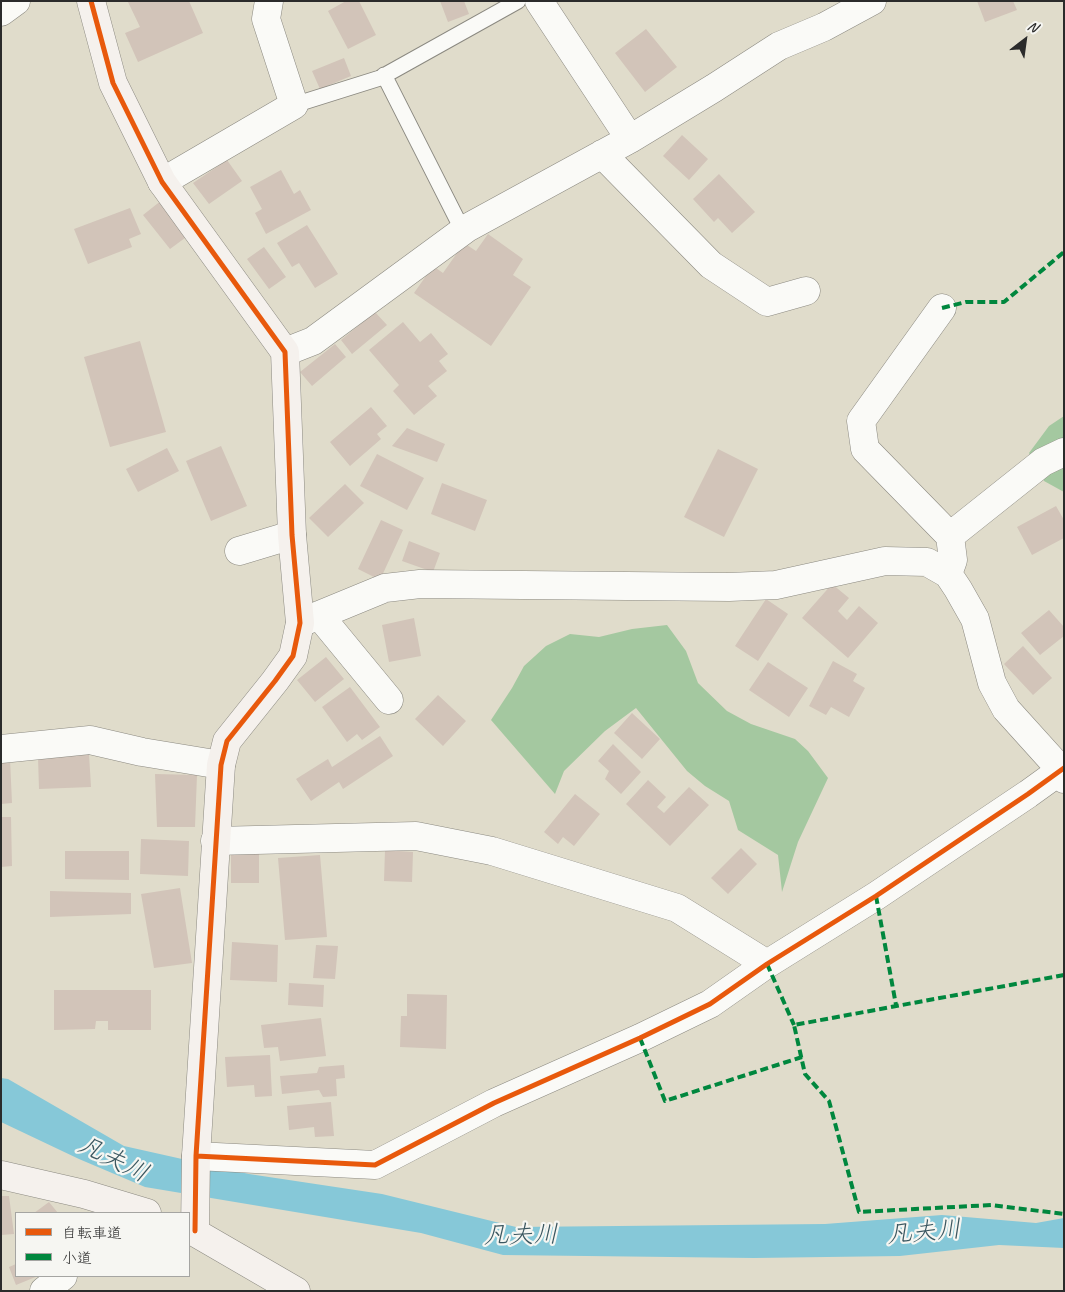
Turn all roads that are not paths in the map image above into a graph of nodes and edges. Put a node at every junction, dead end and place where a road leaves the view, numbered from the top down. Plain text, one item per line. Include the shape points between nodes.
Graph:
1 (16, 1) edge
2 (90, 1) edge
3 (269, 1) edge
4 (518, 1) edge
5 (539, 1) edge
6 (872, 1) edge
7 (1, 12) edge
8 (384, 75) junction
9 (294, 105) junction
10 (630, 139) junction
11 (602, 154) junction
12 (162, 182) junction
13 (463, 231) junction
14 (806, 291) dead end
15 (942, 308) dead end
16 (284, 352) junction
17 (1064, 452) edge
18 (292, 535) junction
19 (950, 536) junction
20 (239, 551) dead end
21 (948, 574) junction
22 (310, 619) junction
23 (388, 700) dead end
24 (1, 749) edge
25 (221, 764) junction
26 (1063, 772) edge
27 (215, 841) junction
28 (767, 964) junction
29 (196, 1156) junction
30 (1, 1175) edge
31 (140, 1212) edge
32 (193, 1221) edge
33 (62, 1277) edge
34 (44, 1291) edge
35 (296, 1291) edge

1 - 7 street
2 - 12 street via 113,82
3 - 9 street via 266,19
4 - 8 lane
5 - 10 street
6 - 10 street via 779,46
8 - 9 lane
8 - 13 lane
9 - 12 street
10 - 11 street
11 - 13 street
11 - 14 street via 711,265 767,302
12 - 16 street
13 - 16 street via 313,341
15 - 19 street via 861,421 865,449
16 - 18 street
17 - 19 street via 1043,462
18 - 20 street
18 - 22 street
19 - 21 street via 953,560
21 - 22 street via 927,562 885,561 776,585 420,584 385,588
21 - 26 street via 975,619 992,683 1006,709
22 - 23 street
22 - 25 street via 293,656 227,741
24 - 25 street via 90,740
25 - 27 street
26 - 28 street
27 - 28 street via 416,836 492,851 676,908
27 - 29 street
28 - 29 street via 710,1004 494,1103 375,1165
29 - 32 street
30 - 31 street via 84,1194
32 - 35 street
33 - 34 street

